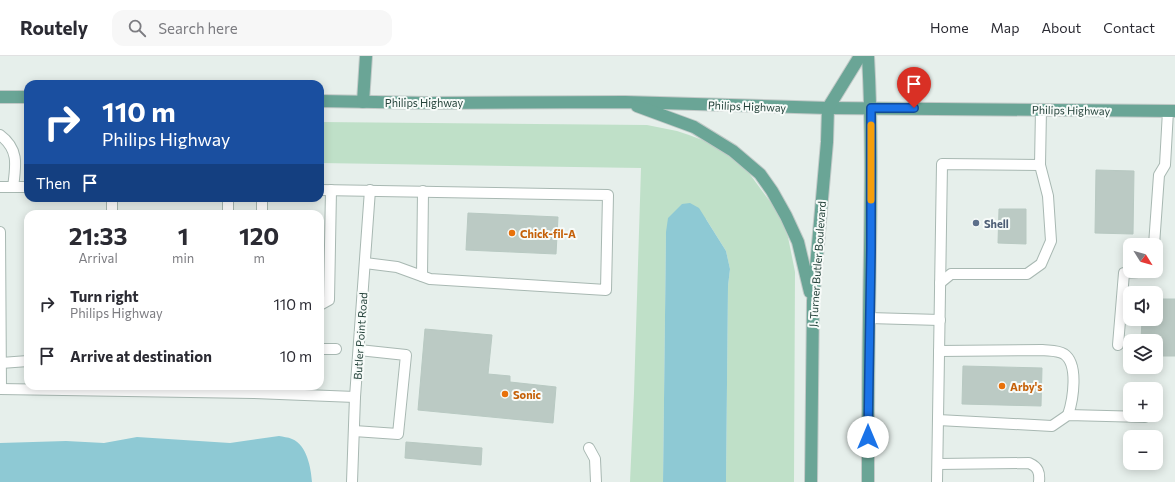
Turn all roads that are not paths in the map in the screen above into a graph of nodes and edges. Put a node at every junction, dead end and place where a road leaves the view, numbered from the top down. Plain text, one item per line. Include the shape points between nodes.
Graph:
1 (366, 56) edge
2 (860, 56) edge
3 (868, 56) edge
4 (0, 96) edge
5 (24, 97) edge
6 (324, 101) edge
7 (363, 102) junction
8 (625, 102) junction
9 (828, 108) junction
10 (871, 108) junction
11 (1041, 109) junction
12 (1172, 111) edge
13 (0, 135) edge
14 (1040, 165) junction
15 (0, 187) edge
16 (13, 187) junction
17 (24, 187) edge
18 (324, 190) edge
19 (332, 190) junction
20 (370, 190) junction
21 (423, 191) junction
22 (0, 232) edge
23 (1154, 238) edge
24 (365, 263) junction
25 (422, 276) junction
26 (1124, 278) edge
27 (940, 283) junction
28 (813, 301) junction
29 (324, 303) edge
30 (869, 318) junction
31 (940, 320) junction
32 (1118, 344) dead end
33 (324, 349) edge
34 (336, 349) dead end
35 (359, 350) junction
36 (939, 351) junction
37 (24, 361) edge
38 (1, 363) junction
39 (1, 389) edge
40 (24, 389) edge
41 (268, 390) edge
42 (355, 396) junction
43 (1068, 415) junction
44 (1123, 416) edge
45 (938, 420) junction
46 (354, 431) junction
47 (589, 448) dead end
48 (938, 464) junction
49 (352, 482) edge
50 (596, 482) edge
51 (811, 482) edge
52 (868, 482) edge
53 (937, 482) edge
54 (1039, 482) edge

1 - 7 main road
2 - 9 main road, J. Turner Butler Boulevard
3 - 10 main road
4 - 5 main road
6 - 7 main road, Philips Highway
7 - 8 main road, Philips Highway
8 - 9 main road, Philips Highway
8 - 28 main road via 694,127 733,151 760,174 786,216 798,242
9 - 10 main road, Philips Highway
9 - 28 main road, J. Turner Butler Boulevard
10 - 11 main road, Philips Highway
10 - 30 main road
11 - 12 main road, Philips Highway
11 - 14 lane
12 - 23 lane via 1165,165 1159,175
13 - 16 lane via 11,145 16,163
14 - 27 lane via 1048,196 1051,241 1041,264 1027,274 952,274
14 - 27 lane via 942,164
15 - 16 lane
16 - 17 lane
18 - 19 lane
19 - 20 lane
19 - 29 lane via 329,300
20 - 21 lane
20 - 24 lane, Butler Point Road
21 - 25 lane
21 - 25 lane via 608,195 608,203 606,290 430,279
22 - 38 lane
24 - 25 lane via 397,267
24 - 35 lane, Butler Point Road
26 - 32 lane
27 - 31 lane
28 - 51 main road, J. Turner Butler Boulevard
30 - 31 lane
30 - 52 main road
31 - 36 lane
33 - 34 lane
35 - 42 lane, Butler Point Road
35 - 46 lane via 406,354 398,434
36 - 43 lane via 1042,350 1064,354 1070,361 1073,371 1072,405
36 - 45 lane
37 - 38 lane
38 - 39 lane
39 - 40 lane
41 - 42 lane
42 - 46 lane, Butler Point Road
43 - 44 lane
43 - 45 lane via 1052,426
45 - 48 lane
46 - 49 lane, Butler Point Road
47 - 50 lane via 595,459
48 - 53 lane
48 - 54 lane via 1029,463 1036,466 1040,474

